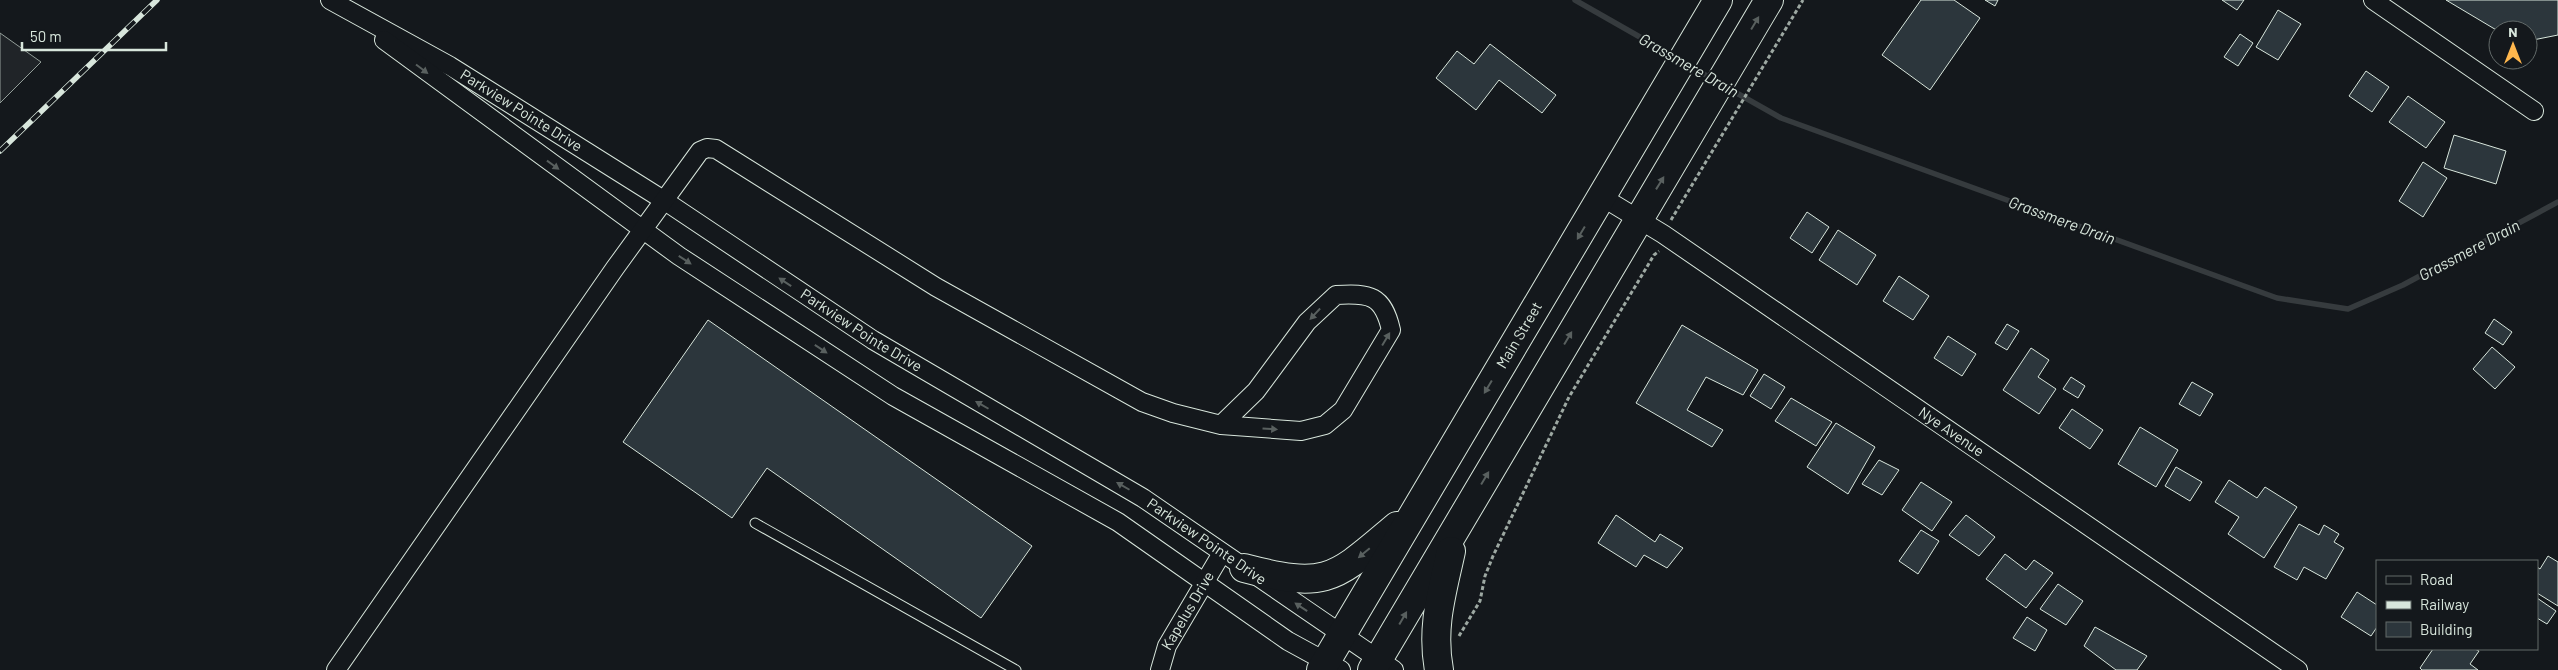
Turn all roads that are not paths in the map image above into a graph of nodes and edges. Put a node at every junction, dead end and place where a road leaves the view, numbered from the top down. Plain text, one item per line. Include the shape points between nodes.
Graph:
1 (1769, 0) edge
2 (2372, 0) edge
3 (336, 4) edge
4 (1711, 11) edge
5 (2534, 111) dead end
6 (1602, 197) junction
7 (664, 201) junction
8 (1639, 218) junction
9 (644, 231) junction
10 (1222, 426) junction
11 (1415, 510) junction
12 (756, 523) dead end
13 (1456, 527) junction
14 (1222, 553) junction
15 (1244, 568) junction
16 (1202, 582) junction
17 (1341, 634) junction
18 (1437, 658) edge
19 (1329, 667) edge
20 (1382, 667) edge
21 (336, 670) edge
22 (1016, 670) edge
23 (1160, 670) edge
24 (2298, 670) edge

8 -> 1 main road
2 - 5 street
3 - 7 street, Parkview Pointe Drive via 450,66
3 -> 9 street, Parkview Pointe Drive
4 - 6 main road, Main Street
6 - 8 street, Nye Avenue
6 -> 11 main road, Main Street
7 - 9 street
7 - 10 street via 700,151 716,149 936,287 1142,402
14 -> 7 street, Parkview Pointe Drive via 1143,498 873,340
13 -> 8 main road
8 - 24 street, Nye Avenue
9 -> 16 street, Parkview Pointe Drive via 893,396 1118,522
9 - 21 street
10 -> 10 street via 1301,431 1325,426 1343,410 1391,330 1387,311 1376,299 1356,294 1336,295 1308,322 1256,391
11 -> 15 main road via 1353,563 1334,574 1298,580
11 - 17 main road, Main Street
12 - 22 lane
13 - 18 main road via 1436,616
20 -> 13 main road
14 - 15 street, Parkview Pointe Drive
14 - 16 street, Kapelus Drive
17 -> 15 street, Parkview Pointe Drive
16 - 19 street, Parkview Pointe Drive
16 - 23 street, Kapelus Drive via 1167,646
17 - 19 main road, Main Street
17 - 20 street, Parkview Pointe Drive

